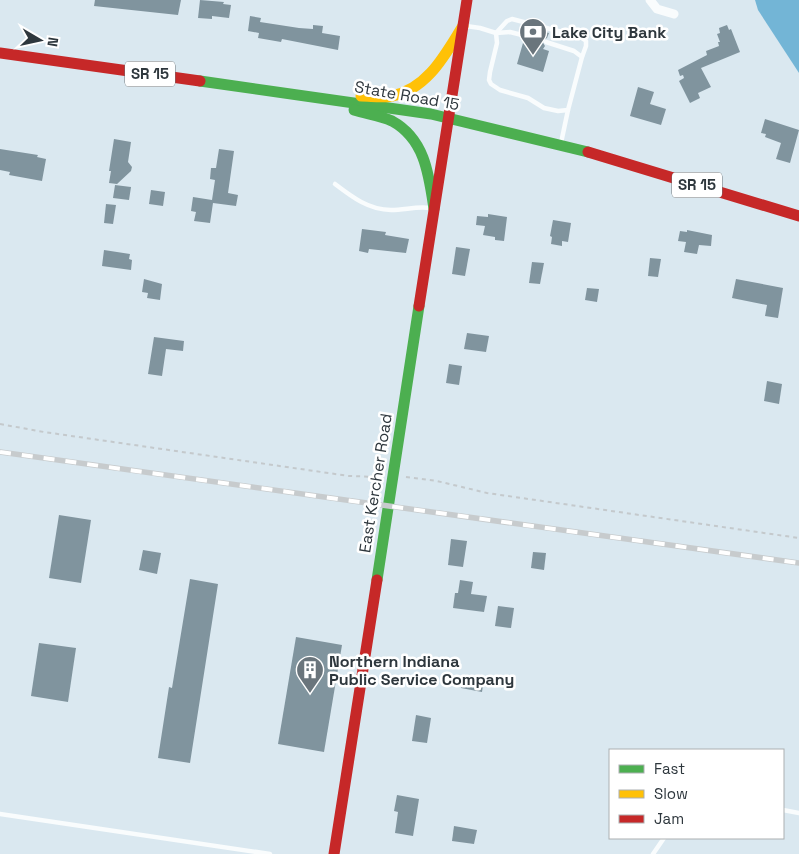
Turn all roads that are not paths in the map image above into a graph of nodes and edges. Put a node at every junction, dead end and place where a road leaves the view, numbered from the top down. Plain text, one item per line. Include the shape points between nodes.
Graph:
1 (467, 0) edge
2 (650, 0) edge
3 (674, 14) dead end
4 (463, 26) junction
5 (496, 33) junction
6 (530, 37) dead end
7 (546, 42) dead end
8 (0, 53) edge
9 (582, 57) junction
10 (299, 95) junction
11 (568, 110) junction
12 (448, 118) junction
13 (561, 145) junction
14 (335, 184) dead end
15 (434, 209) junction
16 (799, 216) edge
17 (784, 810) edge
18 (799, 813) edge
19 (0, 814) edge
20 (663, 839) edge
21 (270, 854) edge
22 (334, 854) edge
23 (653, 854) edge

1 - 4 main road, East Kercher Road
2 - 3 street via 657,9
4 - 5 lane
4 - 10 main road via 424,82 395,96
4 - 12 main road, East Kercher Road
5 - 6 lane via 510,32
5 - 9 lane via 512,19 581,37 586,41
5 - 11 lane via 497,43 490,72 492,84 544,108
7 - 9 lane
8 - 10 main road, State Road 15 / SR 15
9 - 11 lane
10 - 12 main road, State Road 15 / SR 15
10 - 15 main road via 391,121 406,130 418,143 428,168
11 - 13 lane
12 - 13 main road, State Road 15 / SR 15
12 - 15 main road, East Kercher Road
13 - 16 main road, State Road 15 / SR 15
14 - 15 lane via 360,202 378,208
15 - 22 main road, East Kercher Road
17 - 18 lane
19 - 21 lane
20 - 23 lane

